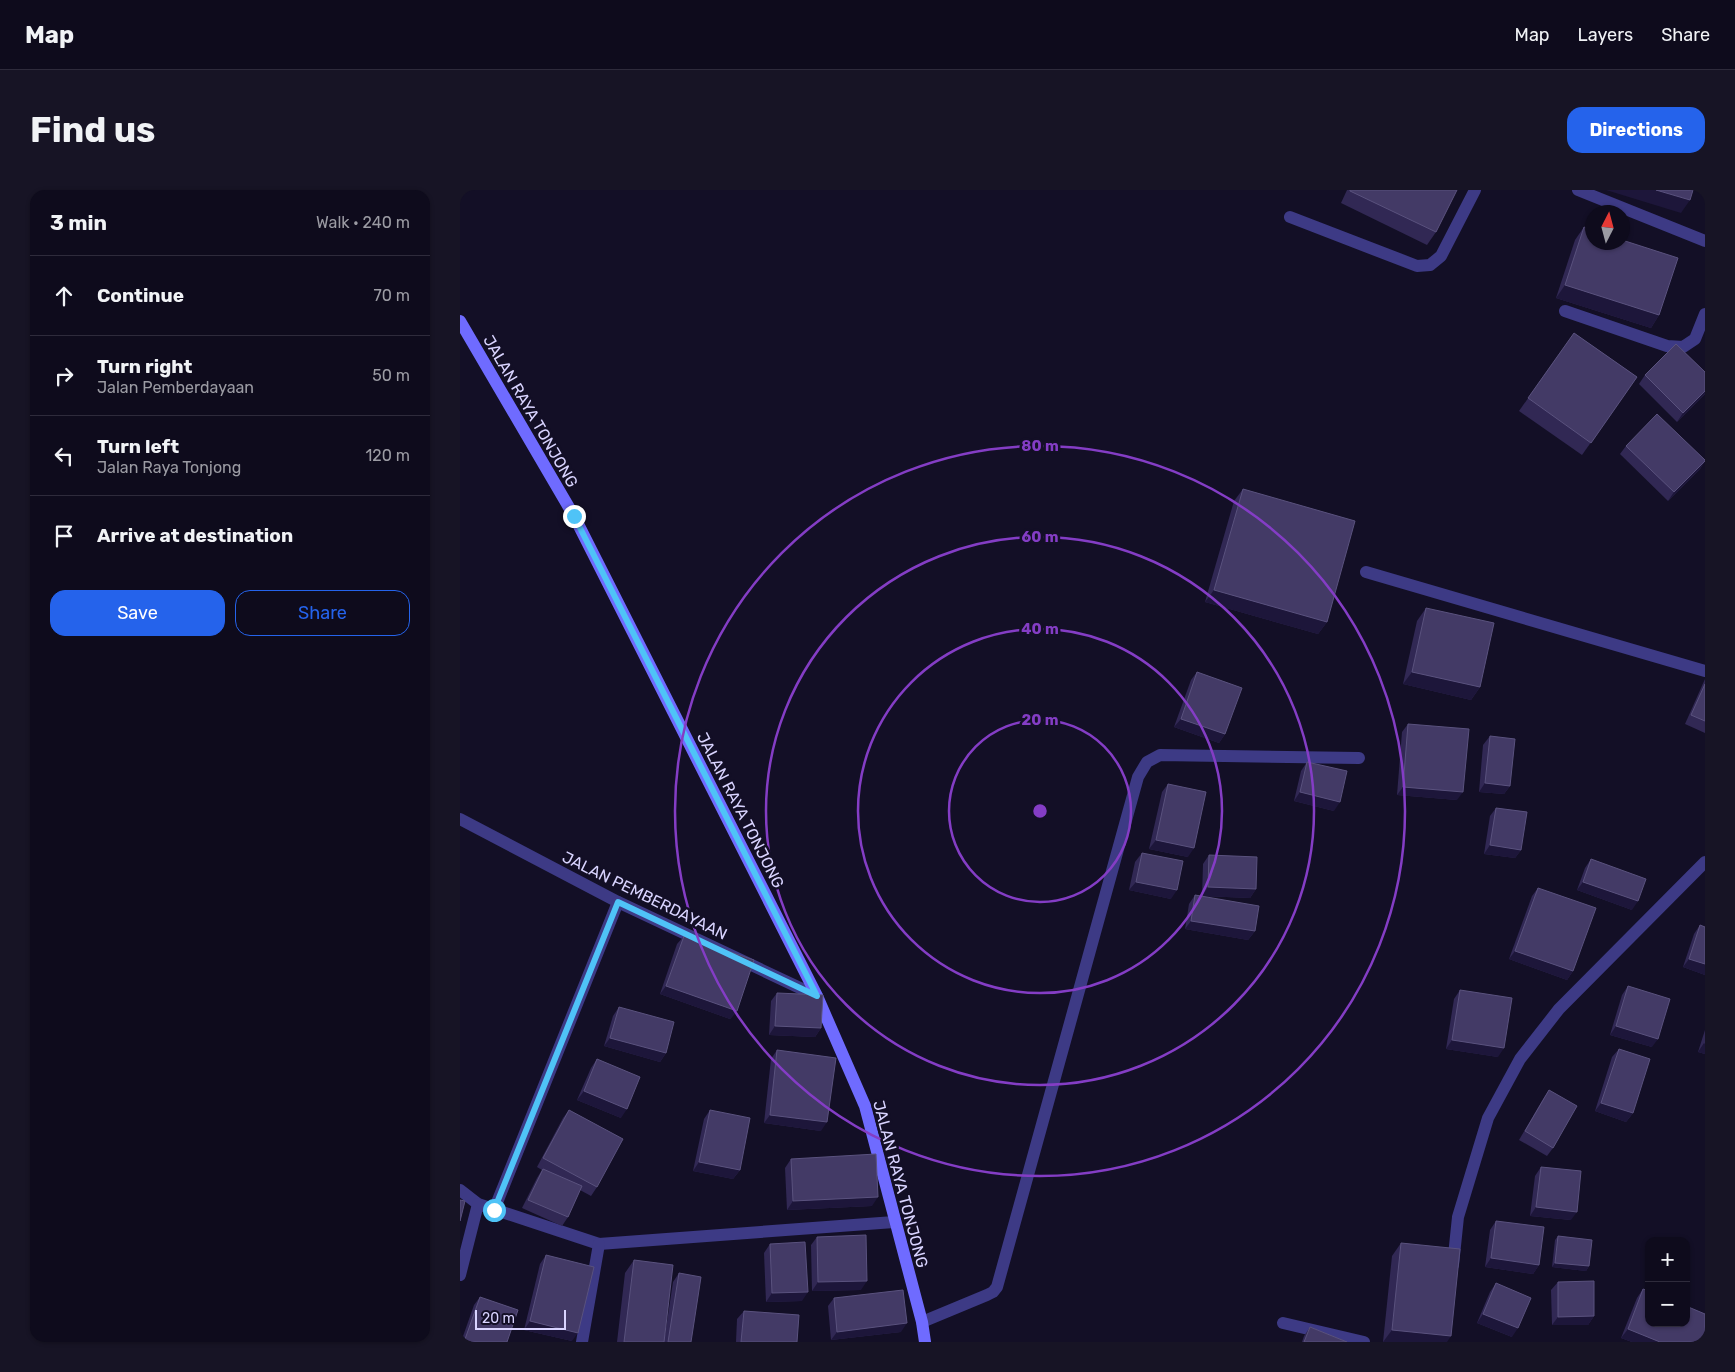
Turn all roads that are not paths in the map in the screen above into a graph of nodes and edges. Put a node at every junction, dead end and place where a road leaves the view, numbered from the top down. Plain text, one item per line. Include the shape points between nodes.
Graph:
1 (1475, 190) edge
2 (1578, 190) edge
3 (1290, 217) dead end
4 (1705, 241) edge
5 (1565, 310) dead end
6 (1705, 314) edge
7 (460, 321) edge
8 (1366, 572) dead end
9 (1705, 672) edge
10 (1359, 758) dead end
11 (460, 819) edge
12 (1705, 862) edge
13 (618, 902) junction
14 (817, 996) junction
15 (460, 1190) edge
16 (478, 1204) junction
17 (494, 1210) junction
18 (894, 1222) junction
19 (599, 1244) junction
20 (1452, 1274) edge
21 (460, 1275) edge
22 (922, 1322) junction
23 (1283, 1323) dead end
24 (582, 1342) edge
25 (925, 1342) edge
26 (1364, 1342) edge

1 - 3 street via 1441,256 1430,266 1417,266
2 - 4 street
5 - 6 street via 1667,346 1683,347 1695,339
7 - 14 main road, JALAN RAYA TONJONG via 574,516
8 - 9 street
10 - 22 street via 1160,755 1147,762 1138,777 997,1287 988,1295
11 - 13 street, JALAN PEMBERDAYAAN
12 - 20 street via 1559,1009 1520,1059 1488,1118 1470,1174 1458,1217
13 - 14 street, JALAN PEMBERDAYAAN
13 - 17 street
14 - 18 main road, JALAN RAYA TONJONG via 865,1106
15 - 16 street
16 - 17 street
16 - 21 street
17 - 19 street
18 - 19 street
18 - 22 main road, JALAN RAYA TONJONG
19 - 24 street
22 - 25 main road, JALAN RAYA TONJONG
23 - 26 street

